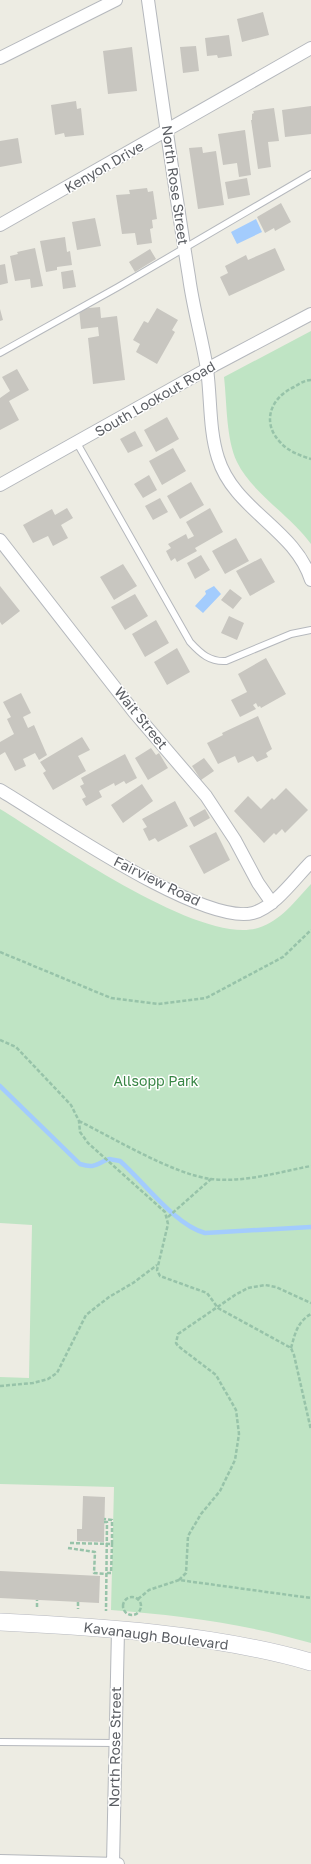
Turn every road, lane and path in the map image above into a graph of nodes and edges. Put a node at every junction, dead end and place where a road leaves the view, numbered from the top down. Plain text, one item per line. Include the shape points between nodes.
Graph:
1 (116, 0) edge
2 (148, 0) edge
3 (311, 48) edge
4 (0, 58) edge
5 (167, 130) junction
6 (311, 174) edge
7 (0, 225) edge
8 (184, 249) junction
9 (311, 314) edge
10 (0, 353) edge
11 (207, 369) junction
12 (311, 380) edge
13 (77, 443) junction
14 (311, 459) edge
15 (0, 485) edge
16 (0, 540) edge
17 (311, 580) edge
18 (311, 630) edge
19 (0, 790) edge
20 (311, 862) edge
21 (272, 903) junction
22 (311, 930) edge
23 (0, 952) edge
24 (0, 1040) edge
25 (79, 1121) junction
26 (311, 1166) edge
27 (211, 1179) junction
28 (168, 1217) junction
29 (158, 1265) junction
30 (311, 1303) edge
31 (218, 1308) junction
32 (311, 1314) edge
33 (291, 1348) junction
34 (0, 1386) edge
35 (311, 1430) edge
36 (70, 1543) dead end
37 (80, 1543) junction
38 (112, 1544) junction
39 (68, 1548) dead end
40 (80, 1550) junction
41 (107, 1573) junction
42 (179, 1580) junction
43 (311, 1598) edge
44 (37, 1600) dead end
45 (138, 1600) junction
46 (78, 1602) dead end
47 (37, 1607) dead end
48 (78, 1609) dead end
49 (106, 1611) dead end
50 (0, 1622) edge
51 (118, 1630) junction
52 (311, 1662) edge
53 (0, 1742) edge
54 (115, 1743) junction
55 (0, 1861) edge
56 (113, 1864) edge
57 (118, 1864) edge

1 - 4 street
2 - 5 street, North Rose Street
3 - 5 street, Kenyon Drive
5 - 7 street, Kenyon Drive
5 - 8 street, North Rose Street
6 - 8 lane
8 - 10 lane
8 - 11 street, North Rose Street
9 - 11 street, South Lookout Road
11 - 13 street, South Lookout Road
11 - 17 street via 214,440 221,467 239,496 292,546
12 - 14 path via 286,390 274,402 269,418 272,431 281,444
13 - 15 street, South Lookout Road
13 - 18 lane via 190,642 199,652 217,661 226,661 291,634
16 - 21 street, Wait Street via 134,712 206,796
19 - 21 street, Fairview Road via 85,844 188,899 221,910 247,914
20 - 21 street, Fairview Road
22 - 23 path via 283,957 206,998 158,1004 111,998
24 - 25 path via 16,1047 71,1105
25 - 27 path via 162,1163
25 - 28 path via 83,1138
26 - 27 path via 263,1176
27 - 28 path
28 - 29 path
29 - 31 path via 160,1276 207,1293
29 - 34 path via 86,1315 57,1373 48,1379 33,1383
30 - 31 path via 282,1289 264,1285 241,1291
31 - 33 path
31 - 42 path via 178,1334 176,1343 216,1375 236,1410 239,1434 235,1460 220,1491 188,1536 186,1573
32 - 33 path via 302,1319
33 - 35 path
36 - 37 path
37 - 38 path
37 - 40 path
38 - 41 path, bridge via 111,1573
38 - 41 path, bridge via 112,1520 104,1521 107,1522
39 - 40 path
40 - 41 path via 95,1552 94,1573
41 - 49 path, bridge
42 - 43 path
42 - 45 path via 149,1590
44 - 47 path
45 - 45 path via 130,1597 125,1600 125,1612 130,1615 138,1612
46 - 48 path
50 - 51 street, Kavanaugh Boulevard
51 - 52 street, Kavanaugh Boulevard via 252,1648
51 - 54 street, North Rose Street
53 - 54 lane
54 - 56 street, North Rose Street
55 - 56 street
56 - 57 street

